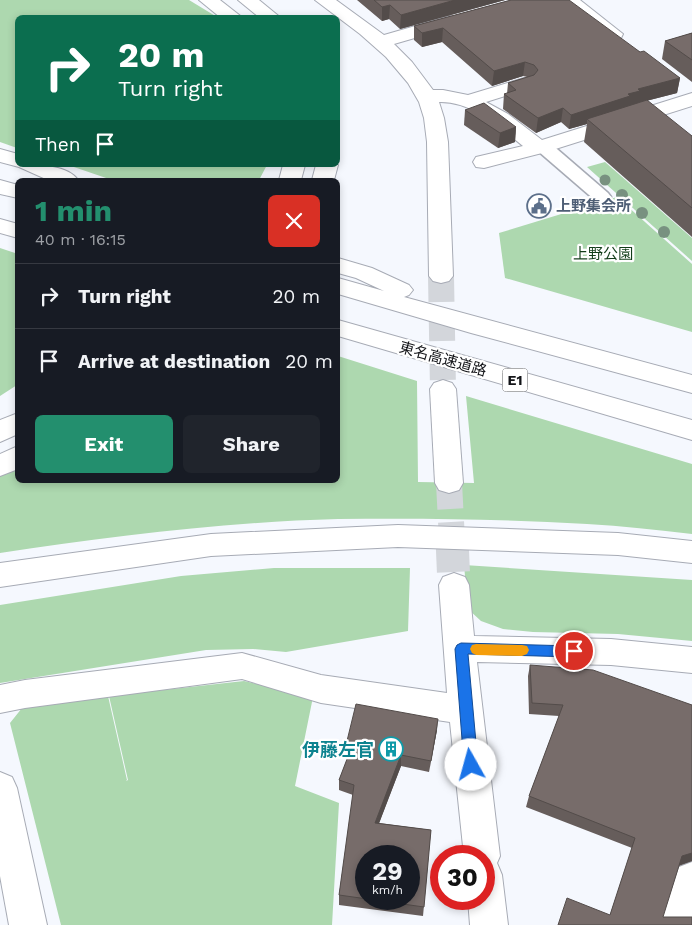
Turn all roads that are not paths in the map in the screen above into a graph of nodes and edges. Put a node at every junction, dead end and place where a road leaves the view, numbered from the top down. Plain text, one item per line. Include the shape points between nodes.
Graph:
1 (208, 0) edge
2 (247, 0) edge
3 (324, 0) edge
4 (569, 0) edge
5 (230, 15) edge
6 (268, 15) edge
7 (466, 18) edge
8 (382, 41) junction
9 (630, 46) edge
10 (676, 82) edge
11 (524, 84) edge
12 (692, 93) edge
13 (426, 96) junction
14 (692, 98) edge
15 (471, 100) junction
16 (542, 147) junction
17 (0, 154) edge
18 (15, 160) edge
19 (484, 162) dead end
20 (33, 167) edge
21 (62, 178) edge
22 (0, 187) edge
23 (15, 191) edge
24 (602, 197) dead end
25 (0, 226) edge
26 (15, 230) edge
27 (340, 266) edge
28 (441, 276) tunnel mouth
29 (340, 287) edge
30 (480, 327) junction
31 (340, 329) edge
32 (692, 384) edge
33 (443, 389) tunnel mouth
34 (15, 424) edge
35 (692, 430) edge
36 (0, 432) edge
37 (15, 458) edge
38 (0, 466) edge
39 (449, 483) tunnel mouth
40 (692, 552) edge
41 (0, 575) edge
42 (454, 585) tunnel mouth
43 (461, 649) junction
44 (692, 660) edge
45 (0, 699) edge
46 (465, 710) junction
47 (0, 788) edge
48 (481, 845) edge
49 (692, 879) edge
50 (488, 910) edge
51 (28, 925) edge
52 (490, 925) edge
53 (679, 925) edge

1 - 5 main road
2 - 6 main road
3 - 8 main road
4 - 9 main road
7 - 8 main road
8 - 13 main road
10 - 12 main road
11 - 15 main road
13 - 15 main road via 442,94
13 - 28 main road via 436,130
14 - 16 main road
15 - 16 main road
16 - 19 main road
16 - 24 lane
17 - 18 main road
20 - 21 main road
22 - 23 main road
25 - 26 main road
27 - 30 main road via 364,273
29 - 30 main road
30 - 32 main road
31 - 35 main road, 東名高速道路 / E1
33 - 39 main road
34 - 36 main road
37 - 38 main road
40 - 41 main road via 618,544 398,536 211,545
42 - 43 main road
43 - 44 main road via 611,652
43 - 46 main road
45 - 46 main road via 242,666 321,689
46 - 48 main road
47 - 51 main road
49 - 53 main road
50 - 52 main road

